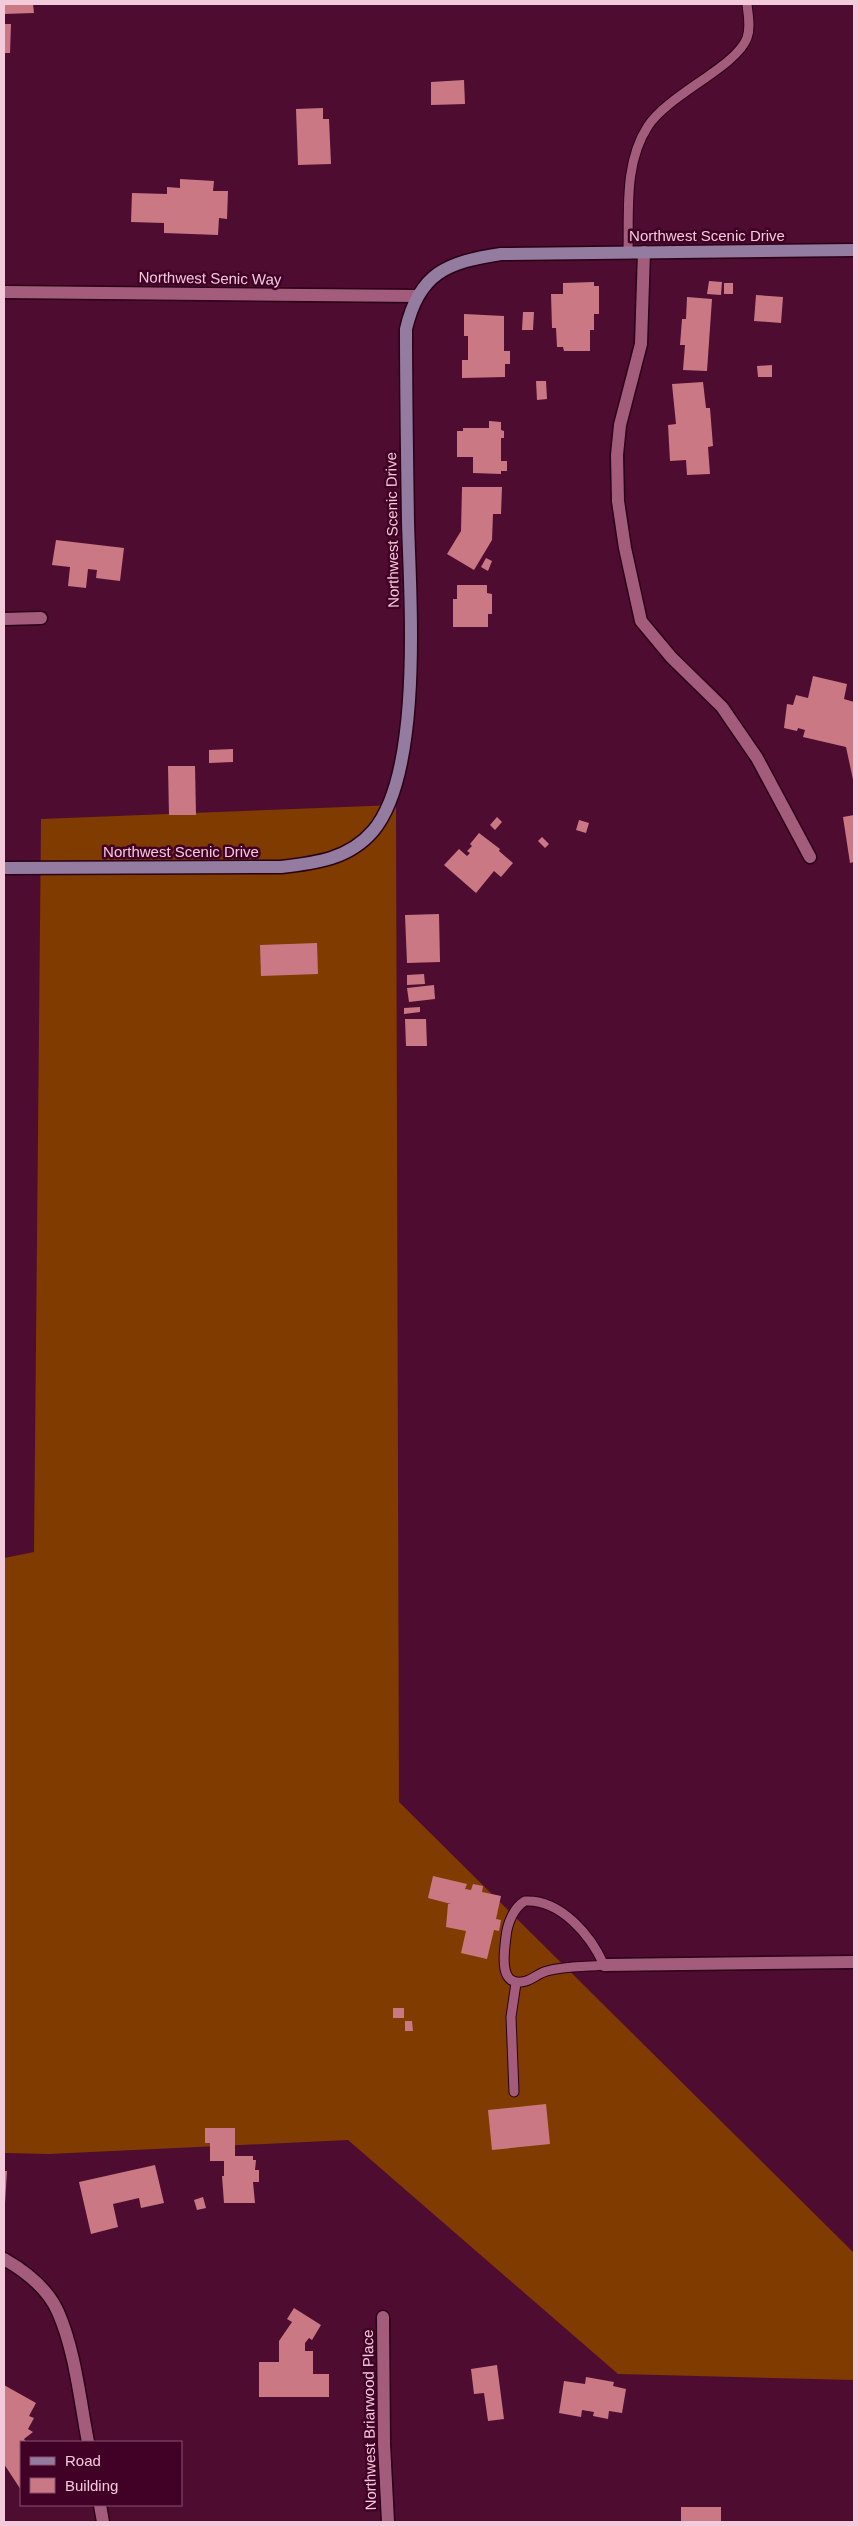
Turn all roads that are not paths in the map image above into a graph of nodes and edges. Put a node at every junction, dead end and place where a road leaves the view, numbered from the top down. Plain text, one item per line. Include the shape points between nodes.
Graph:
1 (747, 4) edge
2 (854, 250) edge
3 (628, 252) junction
4 (644, 252) junction
5 (4, 292) edge
6 (417, 296) junction
7 (41, 618) dead end
8 (4, 619) edge
9 (810, 857) dead end
10 (4, 868) edge
11 (854, 1962) edge
12 (604, 1965) junction
13 (516, 1983) junction
14 (514, 2092) dead end
15 (4, 2259) edge
16 (383, 2317) dead end
17 (88, 2441) edge
18 (100, 2506) edge
19 (103, 2522) edge
20 (388, 2522) edge

1 - 3 lane via 750,22 747,38 740,49 668,103 641,139 632,162
2 - 4 street, Northwest Scenic Drive
3 - 4 street, Northwest Scenic Drive
3 - 6 street, Northwest Scenic Drive via 501,254 477,258 456,263 437,273
4 - 9 street via 641,344 620,425 617,456 619,510 641,621 671,657 722,707 757,758
5 - 6 street, Northwest Senic Way
6 - 10 street, Northwest Scenic Drive via 406,329 410,685 397,783 374,830 340,856 318,863 281,867
7 - 8 street
11 - 12 street
12 - 13 lane via 546,1971
12 - 13 lane via 596,1947 575,1923 543,1902 526,1901 519,1904 507,1927 503,1964 509,1979
13 - 14 lane via 511,2017
15 - 17 street via 41,2287 57,2310 67,2336
16 - 20 street, Northwest Briarwood Place
18 - 19 street

